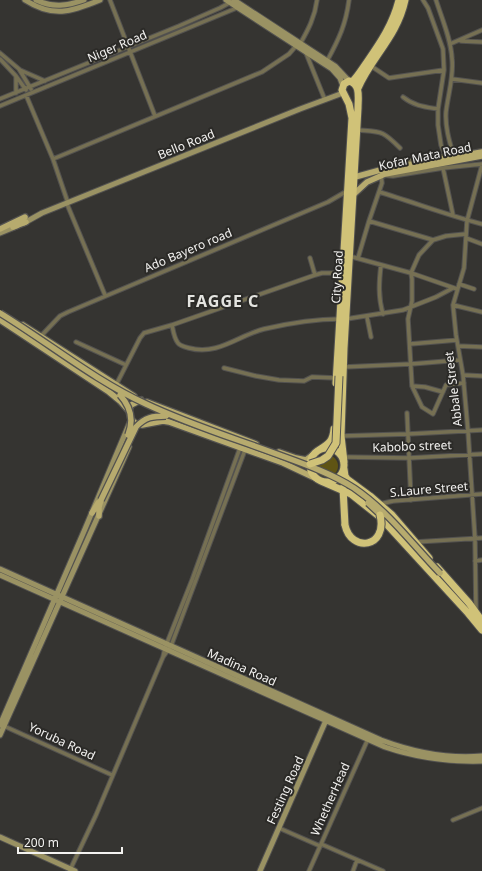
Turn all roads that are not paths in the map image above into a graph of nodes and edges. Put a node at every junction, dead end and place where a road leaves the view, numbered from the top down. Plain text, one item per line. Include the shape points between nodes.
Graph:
1 (25, 0) edge
2 (36, 0) edge
3 (84, 0) edge
4 (100, 0) edge
5 (110, 0) edge
6 (317, 0) edge
7 (349, 0) edge
8 (405, 0) edge
9 (423, 0) edge
10 (436, 0) edge
11 (231, 1) edge
12 (396, 2) edge
13 (241, 7) junction
14 (179, 26) junction
15 (482, 30) edge
16 (181, 31) junction
17 (460, 40) junction
18 (482, 42) edge
19 (450, 44) junction
20 (298, 45) junction
21 (128, 47) junction
22 (130, 52) junction
23 (306, 52) junction
24 (0, 53) edge
25 (0, 59) edge
26 (327, 61) junction
27 (371, 66) junction
28 (19, 69) junction
29 (444, 70) junction
30 (16, 76) junction
31 (452, 80) junction
32 (45, 81) junction
33 (482, 83) edge
34 (30, 87) junction
35 (346, 87) junction
36 (25, 89) junction
37 (358, 90) junction
38 (16, 92) junction
39 (33, 92) junction
40 (27, 95) junction
41 (404, 97) dead end
42 (0, 100) edge
43 (325, 100) junction
44 (0, 106) edge
45 (438, 109) junction
46 (155, 116) junction
47 (357, 130) junction
48 (400, 148) dead end
49 (482, 151) edge
50 (453, 154) junction
51 (445, 155) junction
52 (482, 156) edge
53 (53, 158) junction
54 (482, 164) edge
55 (444, 168) junction
56 (383, 172) junction
57 (481, 176) edge
58 (355, 177) junction
59 (351, 192) junction
60 (378, 192) junction
61 (68, 203) junction
62 (453, 215) junction
63 (26, 220) joint
64 (369, 221) junction
65 (467, 221) junction
66 (482, 224) edge
67 (2, 229) edge
68 (466, 236) junction
69 (433, 240) junction
70 (482, 244) edge
71 (349, 256) junction
72 (310, 258) dead end
73 (358, 258) junction
74 (381, 265) junction
75 (411, 272) junction
76 (343, 273) junction
77 (315, 275) junction
78 (459, 284) junction
79 (455, 288) junction
80 (474, 289) dead end
81 (105, 295) junction
82 (453, 306) junction
83 (410, 307) junction
84 (0, 310) edge
85 (482, 312) edge
86 (0, 313) edge
87 (383, 314) junction
88 (367, 316) junction
89 (0, 319) edge
90 (343, 319) junction
91 (172, 325) junction
92 (41, 336) junction
93 (371, 337) dead end
94 (457, 340) junction
95 (76, 342) dead end
96 (410, 344) junction
97 (458, 346) junction
98 (482, 347) edge
99 (460, 360) junction
100 (411, 364) junction
101 (126, 365) junction
102 (224, 368) dead end
103 (339, 372) junction
104 (463, 375) junction
105 (482, 376) edge
106 (464, 383) junction
107 (116, 385) junction
108 (412, 386) junction
109 (443, 392) junction
110 (120, 395) junction
111 (141, 400) junction
112 (147, 402) junction
113 (129, 412) junction
114 (407, 413) dead end
115 (166, 416) junction
116 (131, 419) junction
117 (144, 424) junction
118 (482, 430) edge
119 (468, 431) junction
120 (408, 434) junction
121 (334, 436) junction
122 (341, 436) junction
123 (242, 449) junction
124 (317, 452) junction
125 (469, 454) junction
126 (482, 454) edge
127 (409, 458) junction
128 (308, 464) junction
129 (343, 466) junction
130 (319, 480) junction
131 (343, 490) junction
132 (482, 494) edge
133 (472, 495) junction
134 (100, 500) junction
135 (411, 500) junction
136 (379, 504) junction
137 (92, 513) junction
138 (380, 515) junction
139 (99, 516) junction
140 (482, 538) edge
141 (475, 539) junction
142 (415, 542) junction
143 (475, 560) junction
144 (482, 560) edge
145 (0, 570) edge
146 (0, 575) edge
147 (439, 575) junction
148 (450, 588) junction
149 (58, 598) junction
150 (476, 614) junction
151 (482, 621) edge
152 (482, 630) edge
153 (168, 647) junction
154 (327, 718) junction
155 (2, 725) edge
156 (0, 735) edge
157 (368, 737) junction
158 (482, 756) edge
159 (482, 761) edge
160 (112, 775) junction
161 (482, 808) edge
162 (453, 820) dead end
163 (279, 828) junction
164 (0, 837) edge
165 (320, 845) junction
166 (358, 860) junction
167 (72, 870) edge
168 (260, 871) edge
169 (309, 871) edge
170 (353, 871) edge
171 (383, 871) edge

1 - 4 main road via 41,9 60,12
2 - 3 main road via 50,5 65,6
5 - 21 street
6 - 20 street via 310,25
7 - 26 street via 338,42
8 - 27 highway, City Road via 394,30
9 - 29 street via 443,49
10 - 19 street
11 - 13 main road
11 - 14 street, Niger Road
12 - 35 highway via 393,21 387,33 360,72
13 - 16 street, Niger Road
13 - 20 main road
14 - 16 street
14 - 21 street, Niger Road
15 - 17 street
16 - 22 street, Niger Road
17 - 18 street
17 - 19 street
19 - 31 street via 453,60
20 - 23 main road
20 - 26 main road
20 - 46 street via 262,72
21 - 22 street
21 - 32 street, Niger Road
22 - 39 street, Niger Road
22 - 46 street
23 - 35 main road via 337,73
23 - 43 street
24 - 28 street
25 - 30 street
26 - 35 main road via 335,66
27 - 29 street via 389,78
27 - 37 highway, City Road
28 - 32 street
28 - 34 street
29 - 45 street
30 - 36 street
30 - 38 street
31 - 33 street
31 - 50 street via 446,113 447,133
32 - 34 street, Niger Road
34 - 36 street, Niger Road
34 - 39 street
35 - 37 highway via 356,84
35 - 37 highway via 352,97
35 - 43 main road, Bello Road
35 - 59 highway, City Road via 352,118
36 - 38 street, Niger Road
36 - 40 street
37 - 47 highway, City Road
38 - 42 street, Niger Road
39 - 40 street, Niger Road
40 - 44 street, Niger Road
40 - 53 street
41 - 45 street via 415,105
43 - 61 main road, Bello Road
45 - 51 street via 438,125
46 - 53 street
47 - 48 street via 386,134
47 - 58 highway, City Road
49 - 50 street
49 - 56 main road, Kofar Mata Road
50 - 51 street
51 - 56 street via 390,164 385,166
52 - 56 main road, Kofar Mata Road
53 - 61 street
54 - 55 street
54 - 57 street, Abbale Street
55 - 56 street via 393,176
55 - 62 street
56 - 58 main road, Kofar Mata Road
56 - 59 main road, Kofar Mata Road
56 - 60 street
57 - 65 street, Abbale Street
58 - 59 highway, City Road
59 - 71 highway, City Road
59 - 76 highway, City Road
59 - 81 street, Ado Bayero road
60 - 62 street
60 - 64 street
61 - 63 main road, Bello Road
61 - 81 street
62 - 65 street
63 - 67 main road
64 - 69 street
64 - 73 street
65 - 66 street
65 - 68 street, Abbale Street
68 - 69 street via 446,236
68 - 70 street
68 - 78 street, Abbale Street via 464,268
69 - 75 street via 419,255
71 - 73 street
71 - 90 highway, City Road
72 - 77 street
73 - 74 street
74 - 75 street
74 - 87 street via 379,301
75 - 79 street
75 - 83 street
76 - 77 street
76 - 90 highway, City Road
77 - 91 street
78 - 79 street, Abbale Street
78 - 80 street
79 - 82 street, Abbale Street
79 - 83 street
81 - 92 street, Ado Bayero road via 60,316
82 - 85 street
82 - 94 street, Abbale Street
83 - 87 street
83 - 96 street
84 - 92 main road
86 - 128 main road, bridge via 104,382 147,405
87 - 88 street
88 - 90 street
88 - 93 street
89 - 110 main road, bridge
89 - 113 main road via 109,392
90 - 91 street via 309,320 263,329 233,343 203,350 184,347 178,342
90 - 103 highway, City Road
91 - 101 street via 141,335
92 - 107 main road
94 - 96 street
94 - 97 street, Abbale Street
95 - 101 street
96 - 100 street
97 - 98 street
97 - 99 street, Abbale Street
99 - 100 street
99 - 104 street, Abbale Street
100 - 103 street
100 - 108 street
101 - 107 street
102 - 103 street via 279,380 304,381
103 - 121 highway, City Road
103 - 122 highway, City Road
103 - 128 highway, bridge via 336,443 328,456
104 - 105 street
104 - 106 street, Abbale Street
106 - 109 street via 447,385
106 - 119 street, Abbale Street
107 - 111 main road
108 - 109 street via 425,386
108 - 109 street via 422,407 432,414 435,413
110 - 115 main road, bridge
110 - 134 main road, bridge via 130,410 131,424
111 - 112 main road
111 - 113 main road via 131,405
112 - 117 main road via 151,405 153,413 149,422
112 - 124 main road via 296,458 306,460
113 - 116 main road
114 - 120 street
115 - 134 main road, bridge via 150,417 136,427
115 - 138 main road, bridge via 322,475 353,492
116 - 117 main road via 135,423
116 - 137 main road
117 - 123 main road via 170,422
117 - 139 main road via 133,438
118 - 119 street
119 - 120 street
119 - 125 street, Abbale Street
120 - 122 street
120 - 127 street
121 - 122 street
121 - 124 highway via 330,443
122 - 129 highway, City Road
123 - 130 main road via 301,470
123 - 153 street
124 - 129 highway via 324,449 334,450 339,453
124 - 130 highway via 311,460 310,467 312,474
125 - 126 street, Kabobo street
125 - 127 street, Kabobo street
125 - 133 street, Abbale Street
127 - 129 street, Kabobo street
127 - 135 street
128 - 147 main road, bridge via 341,480 390,518
129 - 130 highway via 335,481
129 - 131 highway, City Road
129 - 136 highway via 347,479
130 - 131 highway
131 - 138 highway, City Road, bridge via 344,525 356,542 370,542 378,536 382,526
131 - 148 highway via 363,502 380,517
132 - 133 street, S.Laure Street
133 - 135 street, S.Laure Street
133 - 141 street, Abbale Street
134 - 137 main road
134 - 139 main road
135 - 136 street, S.Laure Street
136 - 142 highway
137 - 149 main road
138 - 147 main road
139 - 149 main road
140 - 141 street
141 - 142 street
141 - 143 street, Abbale Street
142 - 148 highway
143 - 144 street
143 - 150 street, Abbale Street
145 - 149 main road, Madina Road
146 - 149 main road, Madina Road
147 - 148 main road
148 - 150 highway via 469,603
148 - 152 highway
149 - 153 main road, Madina Road
149 - 155 main road
150 - 151 highway
153 - 154 main road, Madina Road
153 - 160 street
154 - 157 main road, Madina Road
154 - 163 main road, Festing Road
155 - 156 main road
155 - 160 street, Yoruba Road
157 - 158 main road, Madina Road via 427,753
157 - 159 main road, Madina Road via 394,750 426,758 462,762
157 - 165 street, WhetherHead
160 - 167 street
161 - 162 street
163 - 165 street
163 - 168 main road, Festing Road
164 - 167 main road
165 - 166 street
165 - 169 street, WhetherHead
166 - 170 street
166 - 171 street

